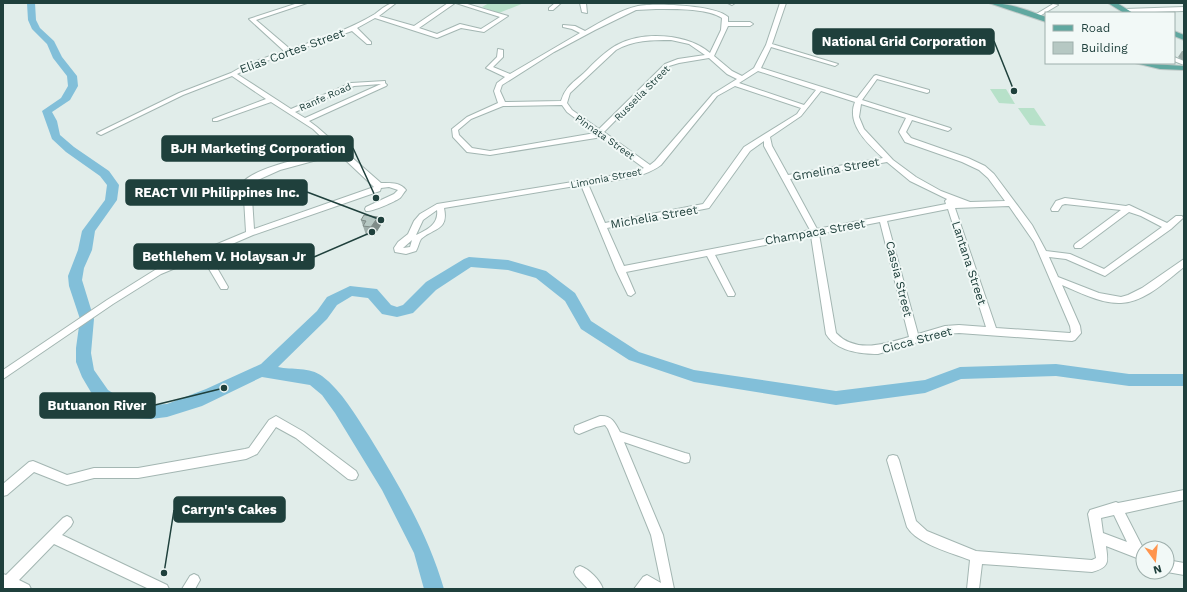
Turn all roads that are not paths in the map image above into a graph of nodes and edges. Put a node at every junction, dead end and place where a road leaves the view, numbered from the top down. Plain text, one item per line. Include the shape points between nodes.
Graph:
1 (304, 3) edge
2 (393, 3) edge
3 (452, 3) edge
4 (459, 3) edge
5 (558, 3) edge
6 (583, 3) edge
7 (783, 3) edge
8 (996, 3) edge
9 (1112, 3) edge
10 (1055, 5) dead end
11 (551, 9) dead end
12 (1184, 9) edge
13 (585, 12) dead end
14 (1127, 12) edge
15 (1036, 16) junction
16 (377, 17) junction
17 (1045, 20) edge
18 (726, 24) junction
19 (750, 24) dead end
20 (565, 26) dead end
21 (415, 28) junction
22 (354, 29) junction
23 (583, 32) junction
24 (368, 43) dead end
25 (769, 45) junction
26 (500, 50) dead end
27 (289, 52) junction
28 (710, 56) junction
29 (1175, 60) edge
30 (835, 64) dead end
31 (1144, 64) edge
32 (1184, 64) edge
33 (1184, 68) edge
34 (757, 69) junction
35 (233, 74) junction
36 (511, 77) junction
37 (742, 78) junction
38 (733, 84) junction
39 (820, 88) junction
40 (927, 91) dead end
41 (272, 99) junction
42 (860, 100) junction
43 (564, 103) junction
44 (502, 104) junction
45 (806, 108) junction
46 (290, 112) junction
47 (910, 117) junction
48 (215, 120) dead end
49 (304, 121) junction
50 (948, 129) dead end
51 (101, 133) dead end
52 (600, 134) junction
53 (766, 136) junction
54 (752, 144) junction
55 (768, 146) junction
56 (340, 151) junction
57 (887, 160) junction
58 (650, 169) junction
59 (785, 178) junction
60 (584, 183) junction
61 (379, 186) junction
62 (947, 196) junction
63 (1011, 203) junction
64 (971, 204) junction
65 (440, 206) junction
66 (950, 206) junction
67 (1129, 208) junction
68 (369, 209) dead end
69 (1055, 209) dead end
70 (1179, 218) dead end
71 (883, 220) junction
72 (603, 226) junction
73 (1168, 227) junction
74 (815, 232) junction
75 (250, 233) junction
76 (1078, 246) dead end
77 (710, 252) junction
78 (204, 253) junction
79 (1044, 254) junction
80 (1184, 262) edge
81 (620, 270) junction
82 (1054, 279) junction
83 (224, 288) dead end
84 (631, 293) dead end
85 (731, 294) dead end
86 (992, 330) junction
87 (914, 339) junction
88 (3, 375) edge
89 (580, 430) dead end
90 (616, 435) junction
91 (685, 458) dead end
92 (893, 460) dead end
93 (352, 475) dead end
94 (3, 491) edge
95 (1184, 495) edge
96 (1116, 508) junction
97 (67, 522) dead end
98 (1099, 537) junction
99 (52, 538) junction
100 (1135, 543) edge
101 (1135, 552) edge
102 (976, 557) junction
103 (580, 572) dead end
104 (5, 583) edge
105 (25, 589) edge
106 (163, 589) edge
107 (597, 589) edge
108 (640, 589) edge
109 (658, 589) edge
110 (668, 589) edge
111 (973, 589) edge

1 - 27 street via 252,19
2 - 16 street, Elias Cortes Street
3 - 21 street
4 - 21 street via 505,16 482,31 460,26 437,36
5 - 11 street
6 - 13 street
7 - 25 street
8 - 15 main road
9 - 14 main road
10 - 15 street
12 - 14 street
15 - 17 main road
16 - 21 street
16 - 22 street, Elias Cortes Street
18 - 19 street
18 - 23 street via 725,18 716,12 648,6 637,8
18 - 28 street
20 - 23 street
22 - 24 street
22 - 27 street, Elias Cortes Street
23 - 36 street
25 - 30 street
25 - 34 street
26 - 36 street via 500,58 489,68
27 - 35 street, Elias Cortes Street
28 - 37 street via 731,75
28 - 43 street via 694,43 675,38 625,44 615,48 572,87 567,92
28 - 52 street, Russelia Street via 667,65
29 - 32 street
31 - 33 main road
34 - 37 street, Limonia Street
34 - 39 street
35 - 41 street, Elias Cortes Street
35 - 51 street via 181,94
36 - 44 street via 497,88
37 - 38 street, Limonia Street
38 - 45 street
38 - 58 street, Limonia Street via 710,100 658,163
39 - 42 street
39 - 45 street, Michelia Street
40 - 42 street via 876,77
41 - 46 street, Elias Cortes Street
41 - 48 street
42 - 47 street
42 - 57 street via 856,106 860,128
43 - 44 street
43 - 52 street, Pinnata Street via 573,116
44 - 52 street via 462,121 454,129 454,136 470,150 490,153
45 - 53 street, Michelia Street
46 - 49 street, Elias Cortes Street
46 - 49 street, Ranfe Road via 353,84 383,83
47 - 50 street
47 - 63 street, Cicca Street via 902,132 905,138 953,154 982,168
49 - 56 street, Elias Cortes Street
52 - 58 street, Pinnata Street
53 - 54 street, Michelia Street
53 - 55 street, Cicca Street
54 - 55 street
54 - 72 street, Michelia Street via 706,206
55 - 59 street, Cicca Street
56 - 61 street, Elias Cortes Street
56 - 75 street via 278,169 247,182
57 - 59 street, Gmelina Street
57 - 62 street via 915,182
58 - 60 street, Limonia Street
59 - 74 street, Cicca Street
60 - 65 street, Limonia Street
60 - 72 street
61 - 68 street via 389,185 400,187 402,190 397,196
61 - 75 street via 377,189
62 - 64 street
62 - 66 street, Lantana Street
63 - 64 street, Champaca Street
63 - 79 street, Cicca Street via 1029,227
64 - 66 street, Champaca Street
65 - 65 street, Limonia Street via 443,217 441,222 414,237 417,223 424,214
66 - 71 street, Champaca Street
66 - 86 street, Lantana Street
67 - 69 street via 1065,201 1059,203
67 - 73 street
67 - 76 street
70 - 73 street
71 - 74 street, Champaca Street
71 - 87 street, Cassia Street
72 - 81 street
73 - 79 street via 1105,273 1067,256
74 - 77 street, Champaca Street
74 - 87 street, Cicca Street via 832,334 836,341 869,351
75 - 78 street
77 - 81 street, Champaca Street
77 - 85 street
78 - 83 street
78 - 88 street via 158,272
79 - 82 street, Cicca Street
80 - 82 street via 1135,297 1121,300
81 - 84 street
82 - 86 street, Cicca Street via 1075,326 1076,333 1072,337
86 - 87 street, Cicca Street via 945,330
89 - 90 street via 604,420 610,422
90 - 91 street
90 - 110 street via 657,535
92 - 102 street via 914,528 923,535
93 - 94 street via 300,435 276,421 253,451 246,454 138,473 94,473 71,480 32,466
95 - 96 street
96 - 98 street via 1094,514
96 - 100 street
97 - 99 street
98 - 101 street
98 - 102 street via 1102,560 1092,566
99 - 104 street
99 - 106 street
102 - 111 street
103 - 107 street
104 - 105 street
108 - 109 street via 648,581

